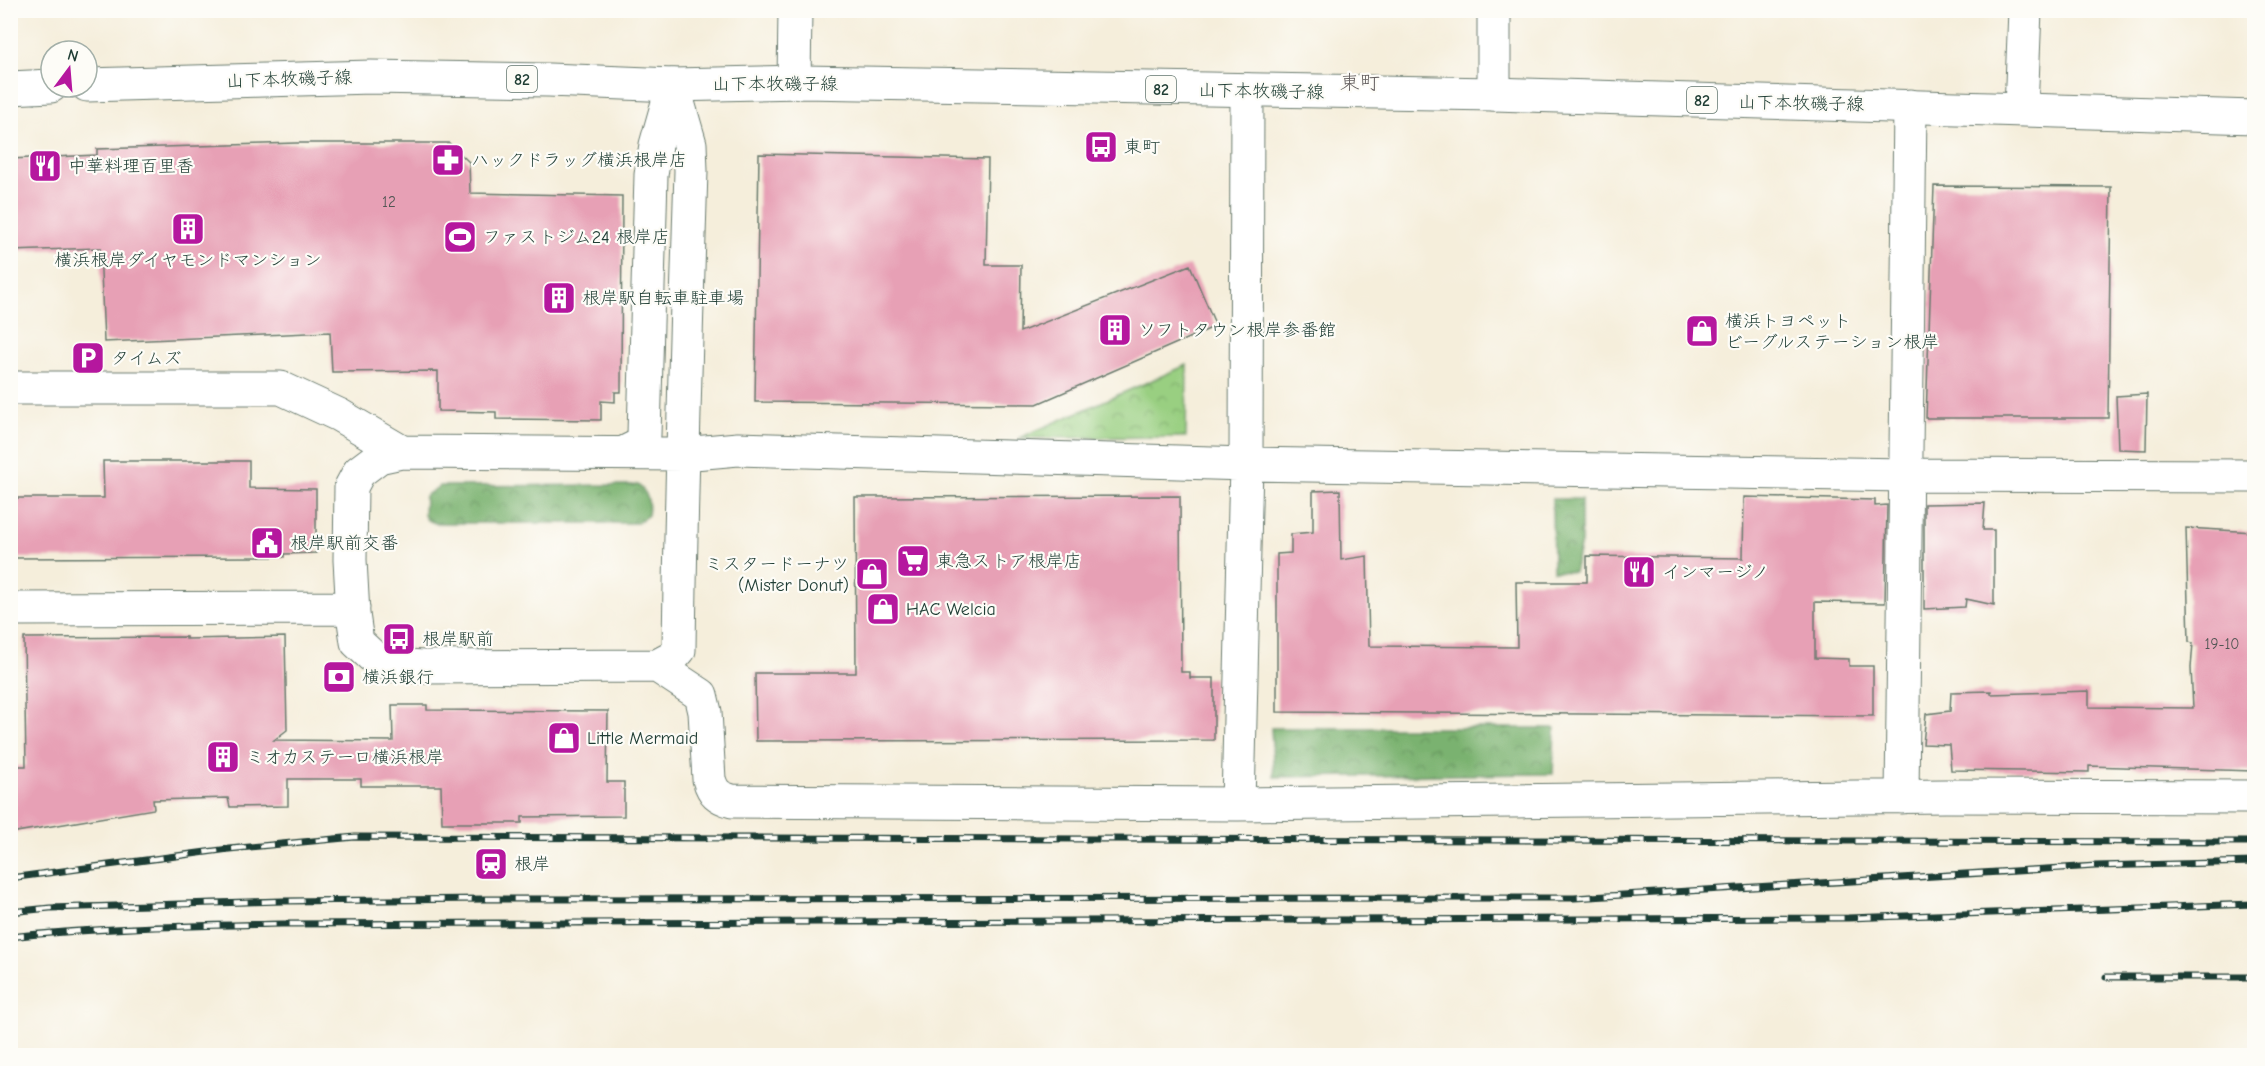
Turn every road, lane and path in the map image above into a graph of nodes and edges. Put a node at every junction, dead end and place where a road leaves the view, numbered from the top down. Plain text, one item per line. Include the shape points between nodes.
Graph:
1 (795, 10) edge
2 (1494, 10) edge
3 (2025, 10) edge
4 (794, 82) junction
5 (99, 85) edge
6 (673, 85) junction
7 (39, 87) edge
8 (10, 88) edge
9 (1246, 90) junction
10 (1494, 94) junction
11 (1910, 106) junction
12 (2021, 109) junction
13 (2254, 117) edge
14 (10, 388) edge
15 (402, 452) junction
16 (624, 453) junction
17 (683, 454) junction
18 (1245, 464) junction
19 (1906, 475) junction
20 (2254, 476) edge
21 (353, 608) junction
22 (10, 609) edge
23 (657, 666) junction
24 (1902, 797) junction
25 (2254, 797) edge
26 (1238, 804) junction

1 - 4 street
2 - 10 street
3 - 12 street
4 - 6 street, 山下本牧磯子線 / 82
4 - 9 street, 山下本牧磯子線 / 82
5 - 6 street, 山下本牧磯子線 / 82 via 371,77
6 - 16 street via 651,175 644,435 640,445
6 - 17 street via 690,144 691,171
7 - 8 street
9 - 10 street, 山下本牧磯子線 / 82
9 - 18 street
10 - 11 street, 山下本牧磯子線 / 82
11 - 12 street, 山下本牧磯子線 / 82
11 - 19 street
12 - 13 street, 山下本牧磯子線 / 82
14 - 15 street via 281,388 339,415
15 - 16 street
15 - 21 street via 379,457 359,471 351,487
16 - 17 street
17 - 18 street via 738,449
17 - 23 street via 679,651
18 - 19 street
18 - 26 street
19 - 20 street
19 - 24 street
21 - 22 street
21 - 23 street via 357,642 372,656 391,665
23 - 26 street via 701,695 709,779 718,798
24 - 25 street
24 - 26 street

